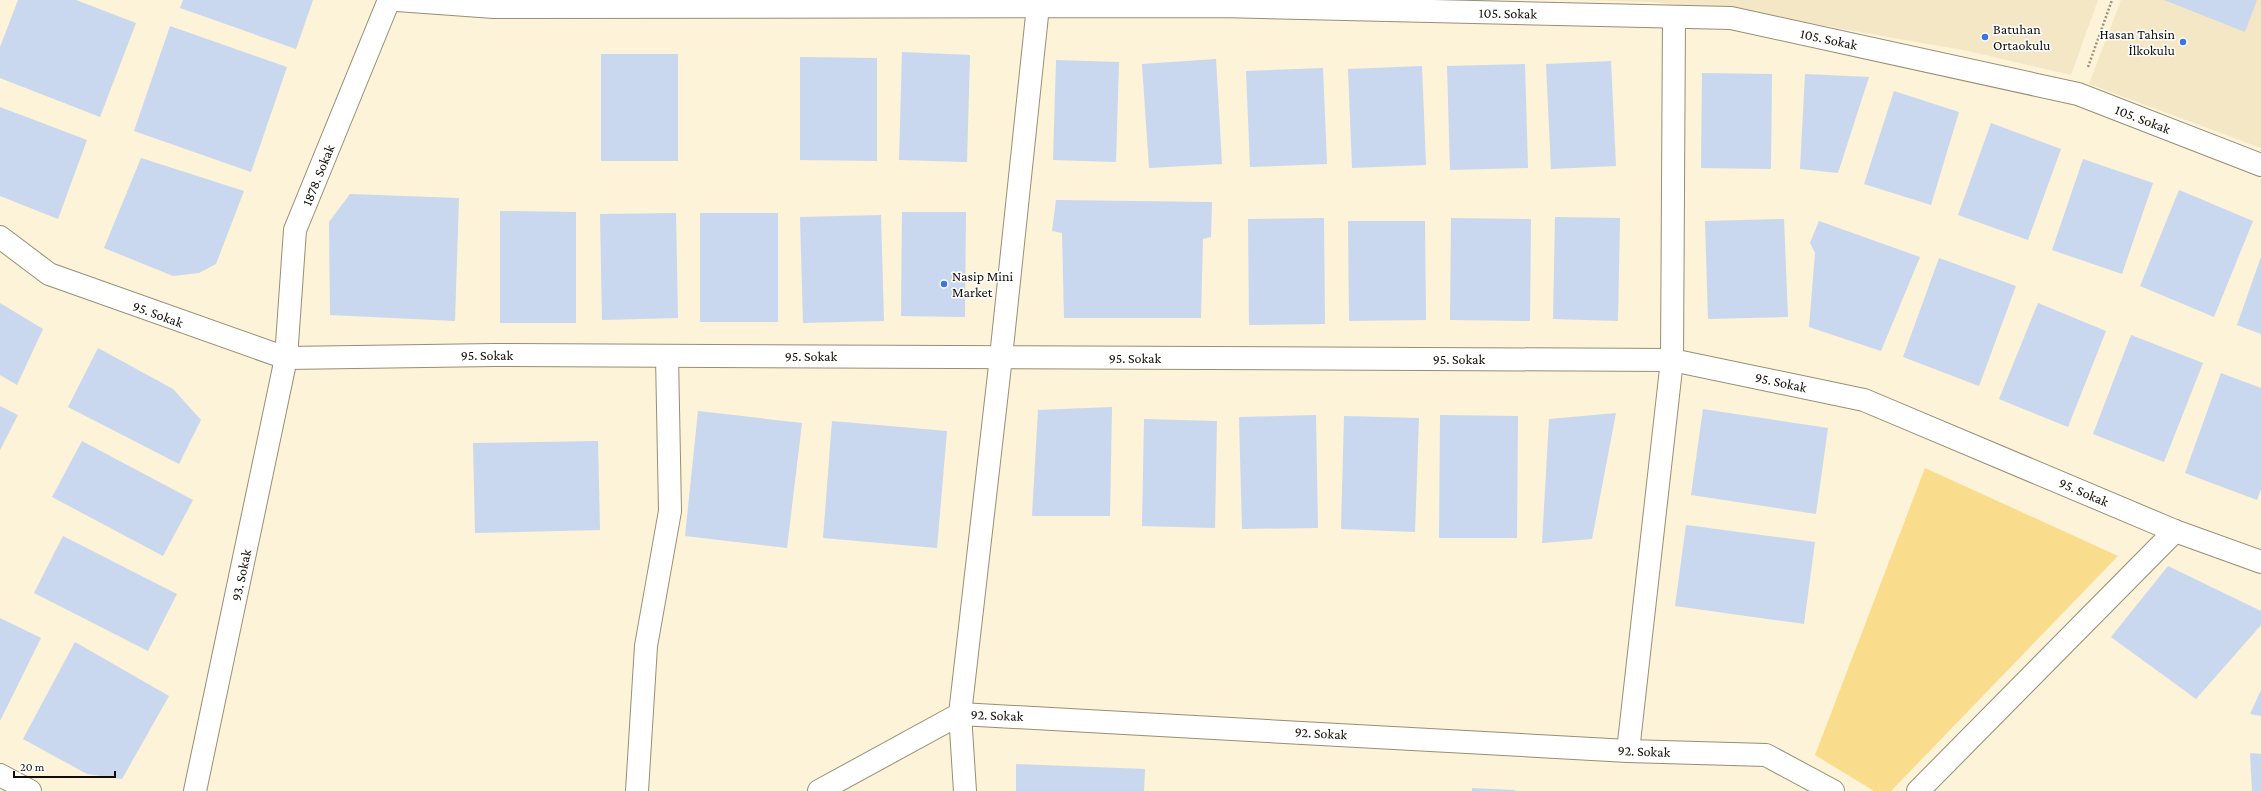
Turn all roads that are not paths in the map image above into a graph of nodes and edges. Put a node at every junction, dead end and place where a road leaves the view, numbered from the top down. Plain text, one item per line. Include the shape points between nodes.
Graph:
1 (389, 0) edge
2 (397, 0) edge
3 (1040, 3) edge
4 (1674, 17) junction
5 (2261, 165) edge
6 (0, 237) edge
7 (667, 356) junction
8 (1001, 357) junction
9 (286, 358) junction
10 (1672, 360) junction
11 (2175, 530) junction
12 (2261, 562) edge
13 (960, 714) junction
14 (1628, 751) junction
15 (0, 775) edge
16 (30, 791) edge
17 (195, 791) edge
18 (636, 791) edge
19 (819, 791) edge
20 (965, 791) edge
21 (1833, 791) edge
22 (1918, 791) edge

1 - 9 street, 1878. Sokak via 295,230
2 - 3 street, 105. Sokak via 494,7
3 - 4 street, 105. Sokak
3 - 8 street
4 - 5 street, 105. Sokak via 1731,18 2078,94
4 - 10 street
6 - 9 street, 95. Sokak via 49,274
7 - 8 street, 95. Sokak
7 - 9 street, 95. Sokak
7 - 18 street via 670,511 646,646
8 - 10 street, 95. Sokak
8 - 13 street
9 - 17 street, 93. Sokak
10 - 11 street, 95. Sokak via 1864,400
10 - 14 street
11 - 12 street, 95. Sokak
11 - 22 street
13 - 14 street, 92. Sokak
13 - 19 street, 92. Sokak
13 - 20 street
14 - 21 street, 92. Sokak via 1766,755
15 - 16 street

